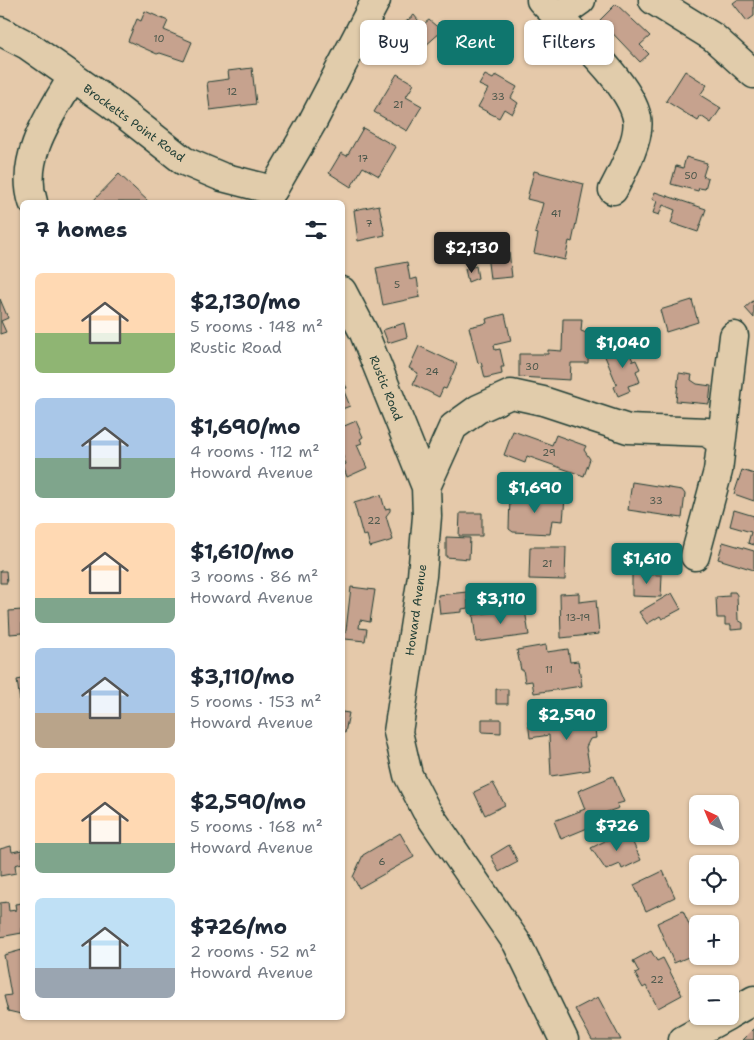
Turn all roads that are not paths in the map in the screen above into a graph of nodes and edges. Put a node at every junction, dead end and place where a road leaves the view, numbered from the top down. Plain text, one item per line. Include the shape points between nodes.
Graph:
1 (376, 0) edge
2 (581, 0) edge
3 (653, 0) edge
4 (549, 9) edge
5 (0, 31) edge
6 (754, 74) edge
7 (72, 78) junction
8 (613, 190) dead end
9 (279, 196) edge
10 (32, 200) edge
11 (345, 298) edge
12 (734, 336) dead end
13 (721, 442) junction
14 (426, 487) junction
15 (695, 556) dead end
16 (754, 1000) edge
17 (739, 1009) edge
18 (710, 1025) edge
19 (564, 1040) edge
20 (683, 1040) edge

1 - 9 street, Brocketts Point Road via 313,121
2 - 4 street
3 - 6 street via 712,37
4 - 8 street via 627,92 638,120 630,157
5 - 7 street, Brocketts Point Road via 27,45
7 - 9 street, Brocketts Point Road via 110,103 184,161
7 - 10 street via 34,150 28,186
11 - 14 street, Rustic Road via 364,333
12 - 13 street
13 - 14 street, Howard Avenue via 707,432 628,429 511,394 478,409 453,427
13 - 15 street via 718,472
14 - 19 street, Howard Avenue via 428,516 422,576 398,732 408,775 426,810 517,943
16 - 17 street
18 - 20 street

